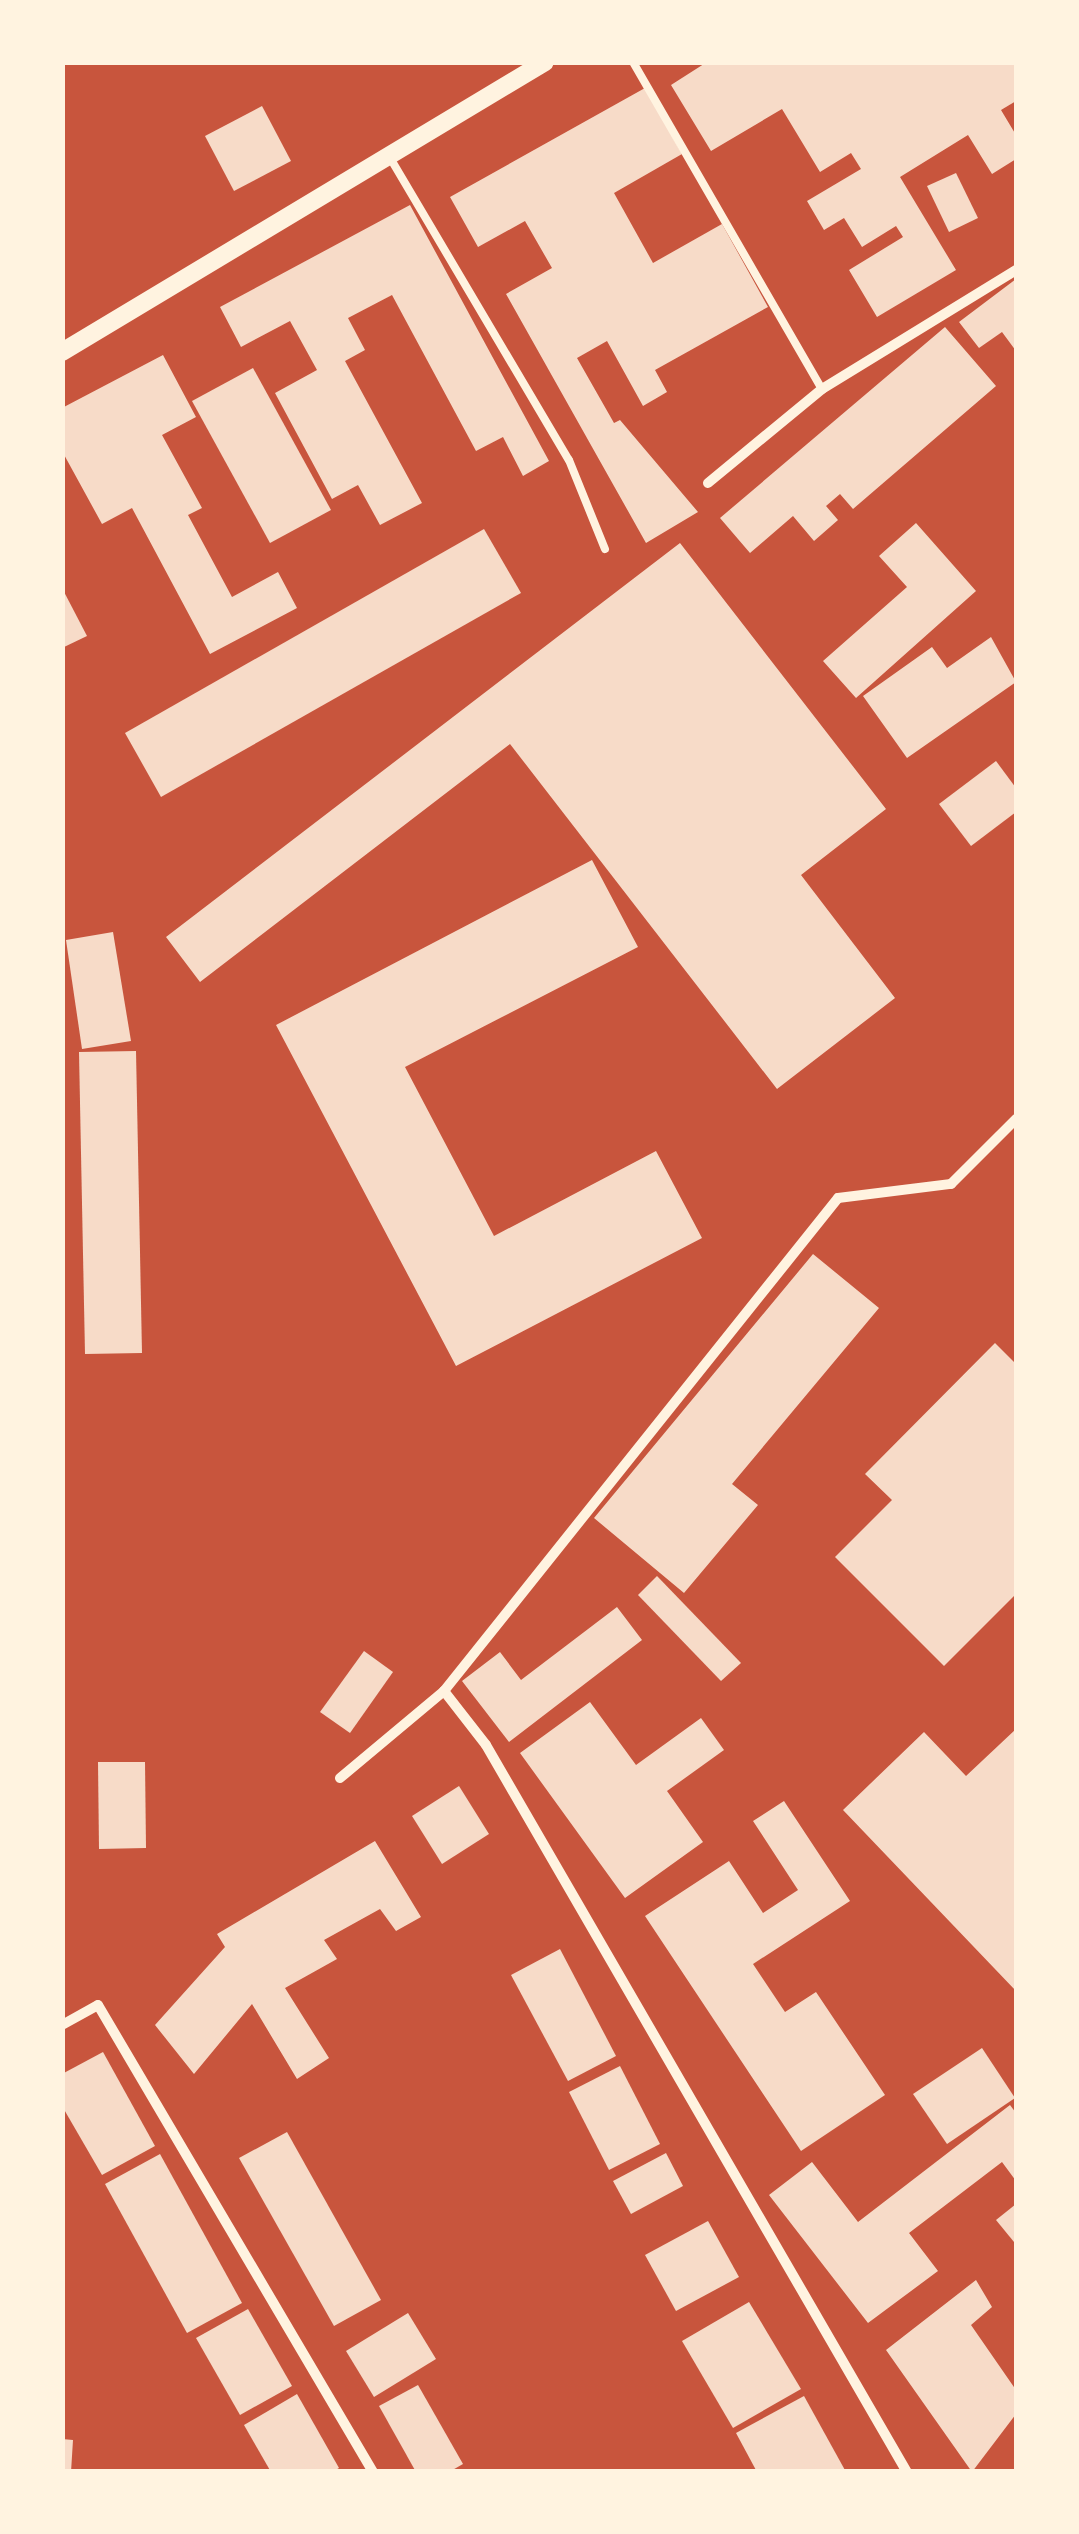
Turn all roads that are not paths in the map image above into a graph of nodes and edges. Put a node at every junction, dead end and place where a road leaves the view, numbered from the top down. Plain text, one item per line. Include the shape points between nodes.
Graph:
1 (633, 62) edge
2 (537, 65) edge
3 (389, 156) junction
4 (1016, 270) edge
5 (62, 352) edge
6 (822, 389) junction
7 (708, 483) dead end
8 (605, 549) dead end
9 (1016, 1120) edge
10 (444, 1691) junction
11 (340, 1778) dead end
12 (62, 2025) edge
13 (372, 2472) edge
14 (907, 2472) edge

1 - 6 lane
2 - 3 street
3 - 5 street
3 - 8 lane via 569,460
4 - 6 street
6 - 7 street
9 - 10 street via 950,1184 838,1198
10 - 11 street
10 - 14 street via 486,1745
12 - 13 street via 98,2005

